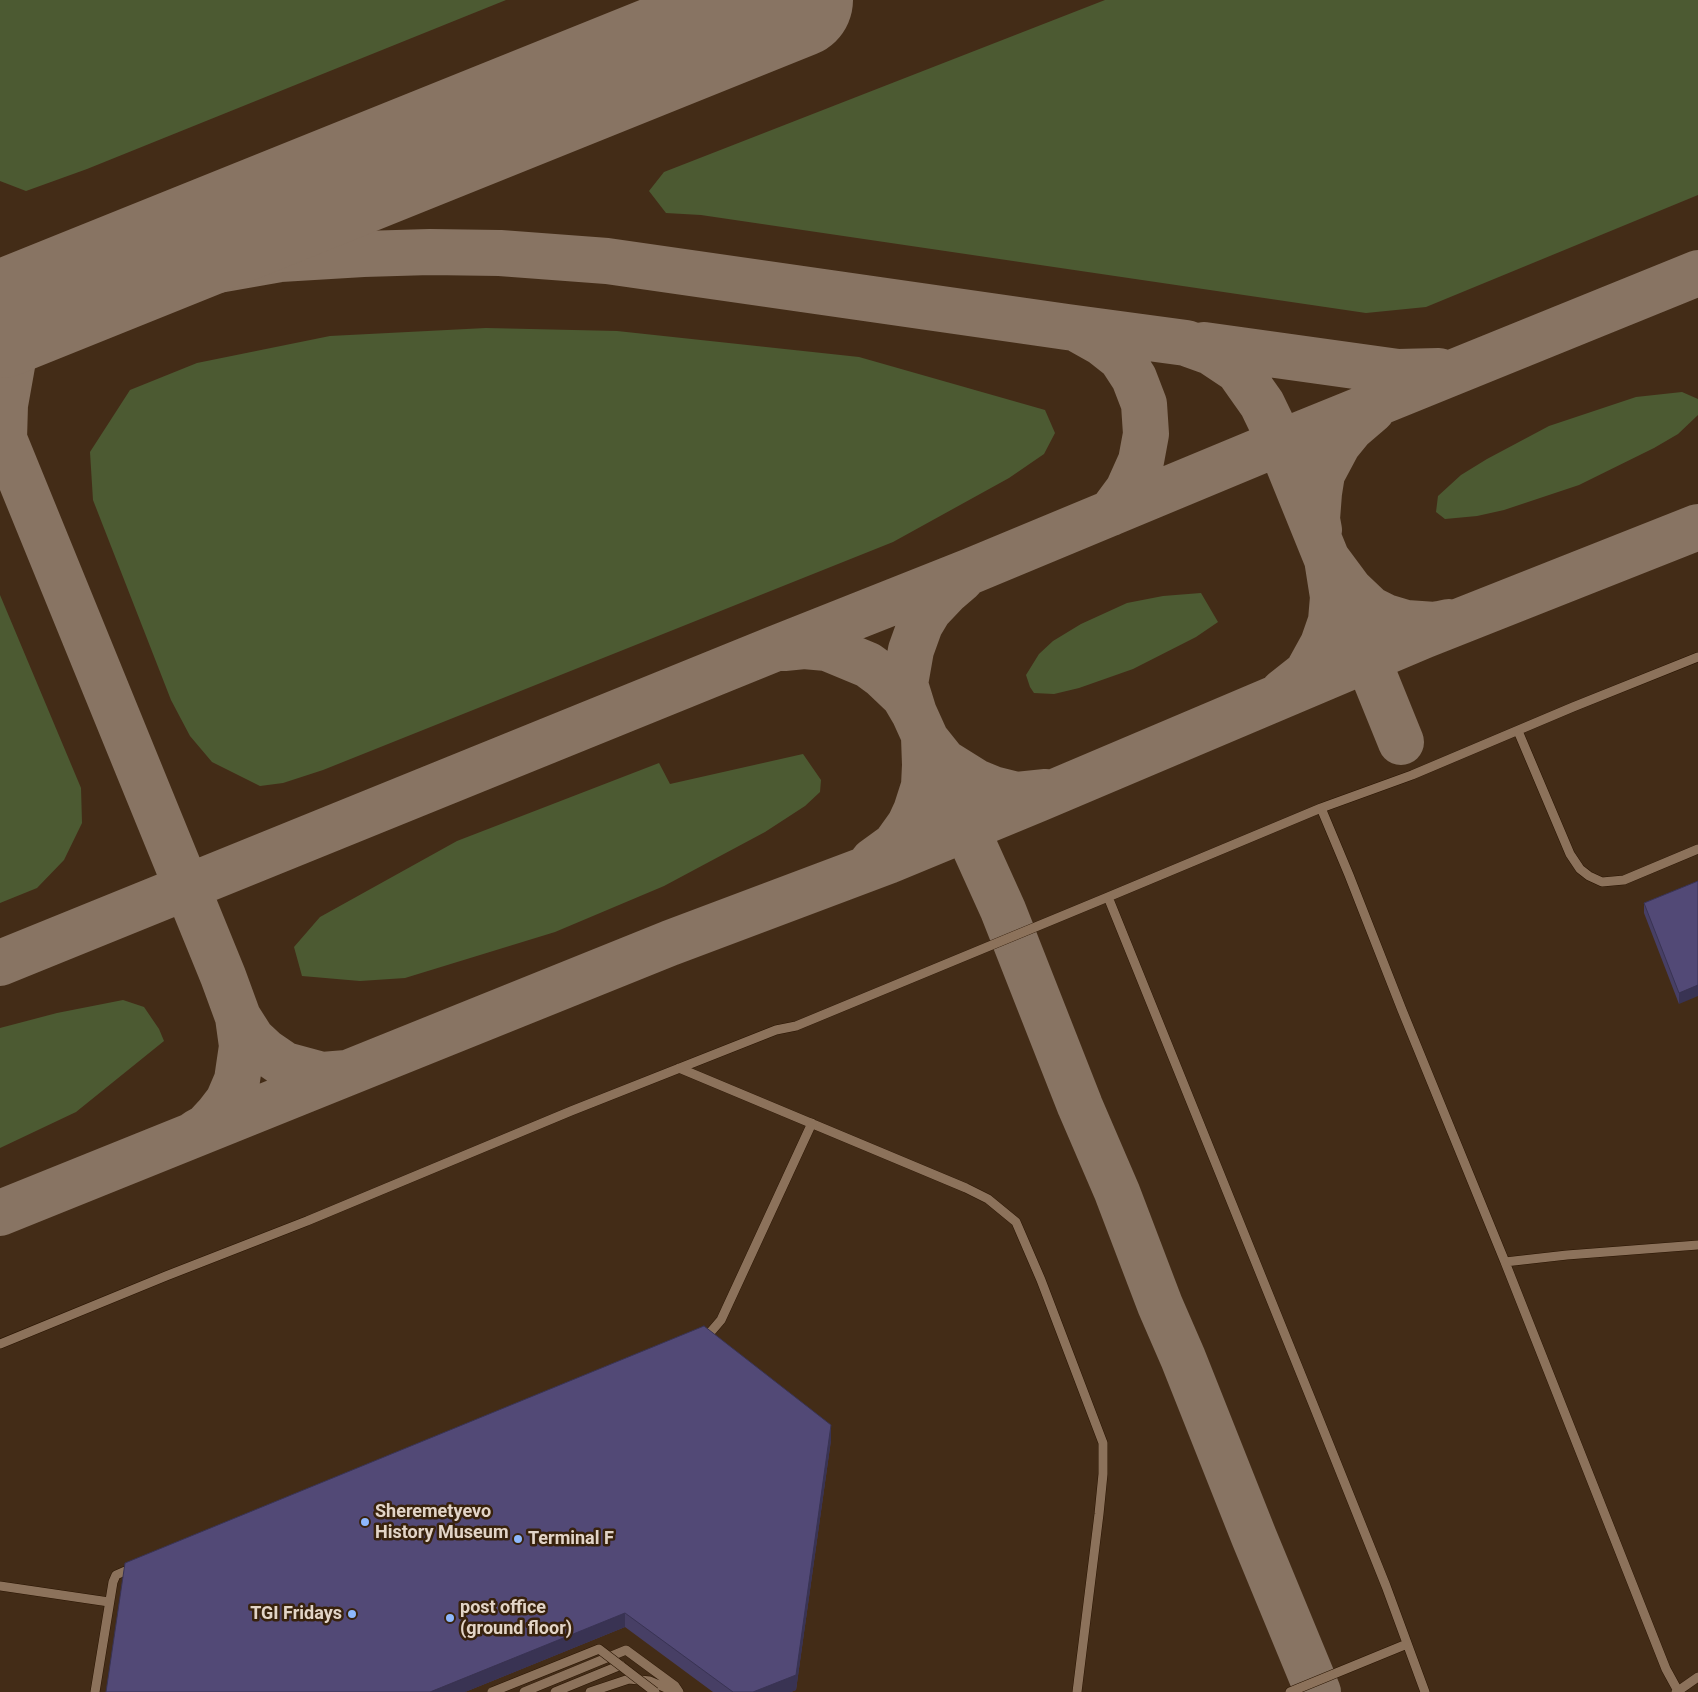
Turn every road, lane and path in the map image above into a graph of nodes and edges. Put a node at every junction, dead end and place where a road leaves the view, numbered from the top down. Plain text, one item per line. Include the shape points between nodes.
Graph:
1 (1698, 657) edge
2 (1518, 731) junction
3 (1321, 808) junction
4 (1698, 849) edge
5 (1108, 897) junction
6 (679, 1068) junction
7 (812, 1124) junction
8 (1698, 1245) edge
9 (1505, 1262) junction
10 (699, 1339) edge
11 (0, 1344) edge
12 (139, 1566) edge
13 (0, 1586) edge
14 (109, 1602) junction
15 (1407, 1644) junction
16 (621, 1665) junction
17 (1698, 1677) edge
18 (95, 1692) edge
19 (492, 1692) edge
20 (524, 1692) edge
21 (554, 1692) edge
22 (590, 1692) edge
23 (656, 1692) edge
24 (671, 1692) edge
25 (679, 1692) edge
26 (1077, 1692) edge
27 (1290, 1692) edge
28 (1425, 1692) edge
29 (1677, 1692) edge

1 - 2 lane
2 - 3 lane
2 - 4 lane via 1570,854 1589,876 1602,882 1624,880
3 - 5 lane
3 - 9 lane
5 - 6 lane via 796,1026 776,1030
5 - 15 lane
6 - 7 lane
6 - 11 lane
7 - 10 lane via 721,1320 709,1334
7 - 26 lane via 988,1198 1019,1228 1103,1443 1100,1514
8 - 9 lane
9 - 29 lane
12 - 14 lane via 116,1575
13 - 14 lane
14 - 18 lane
15 - 27 lane
15 - 28 lane
16 - 19 lane, bridge via 599,1649
16 - 21 lane
16 - 23 lane, bridge
17 - 29 lane
20 - 25 lane via 626,1650
22 - 24 lane via 629,1679 650,1682

